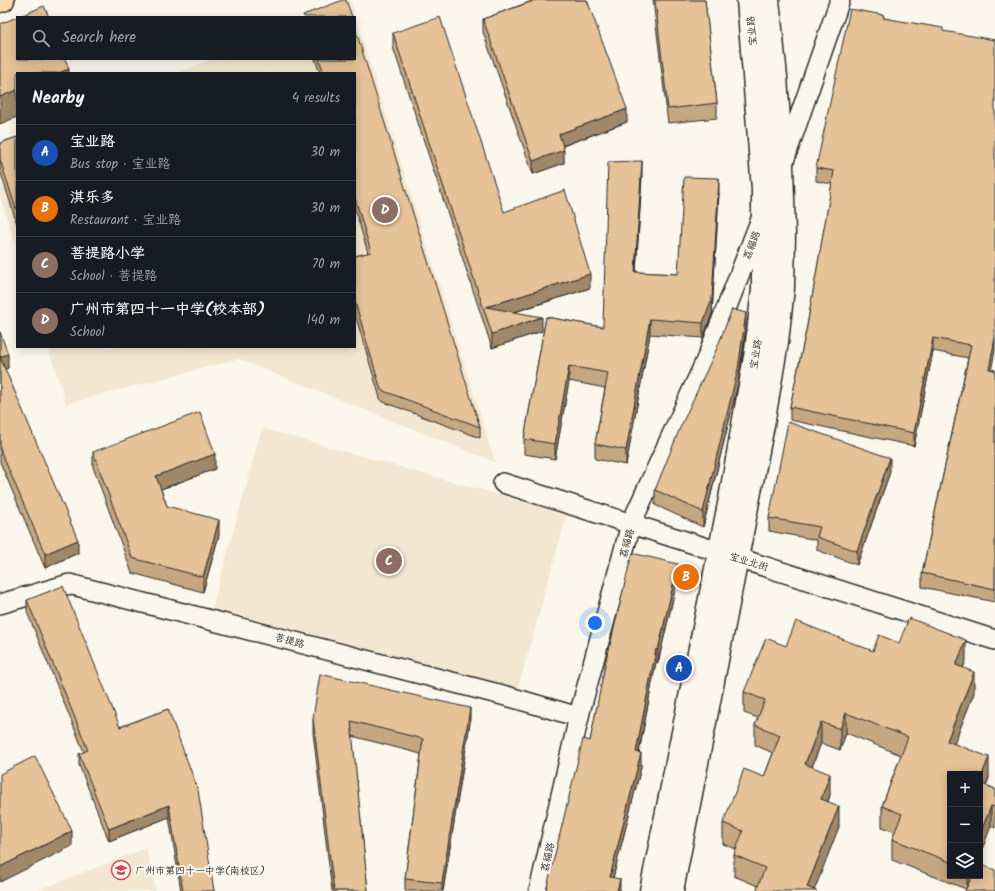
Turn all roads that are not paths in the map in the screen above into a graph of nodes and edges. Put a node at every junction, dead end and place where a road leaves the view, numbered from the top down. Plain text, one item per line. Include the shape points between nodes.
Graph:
1 (3, 0) edge
2 (748, 0) edge
3 (768, 0) edge
4 (840, 0) edge
5 (0, 1) edge
6 (782, 165) junction
7 (764, 212) junction
8 (503, 483) dead end
9 (631, 524) junction
10 (728, 555) junction
11 (0, 604) edge
12 (995, 640) edge
13 (579, 717) junction
14 (540, 891) edge
15 (651, 891) edge
16 (672, 891) edge

1 - 5 main road
2 - 7 main road, 宝业路
3 - 6 main road, 宝业路
4 - 6 street
6 - 10 main road, 宝业路 via 783,288 777,342 764,425
7 - 9 street, 荔福路 via 707,358
7 - 10 main road, 宝业路 via 763,289 756,351 730,499
8 - 9 street, 宝业北街
9 - 10 street, 宝业北街
9 - 13 street, 荔福路
10 - 12 street, 宝业北街
10 - 15 main road, 宝业路
10 - 16 main road, 宝业路
11 - 13 street, 菩提路 via 68,584
13 - 14 street, 荔福路

